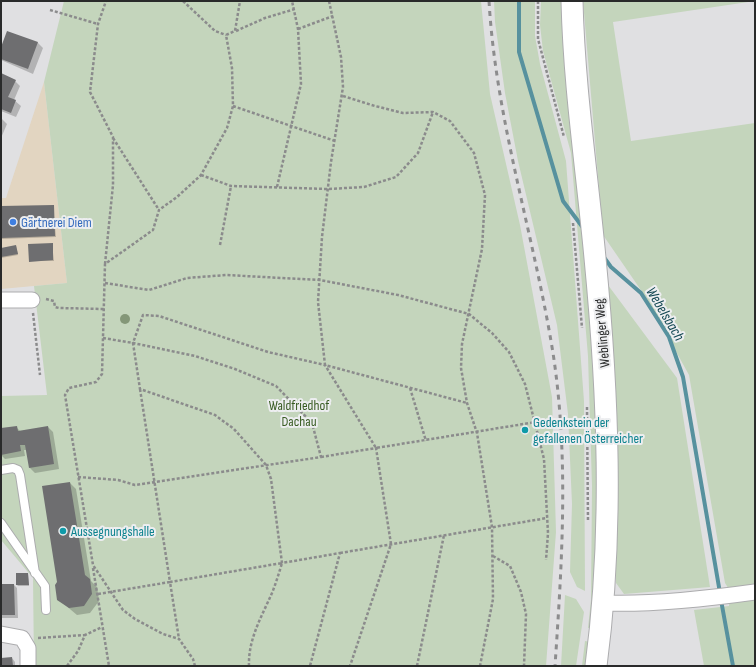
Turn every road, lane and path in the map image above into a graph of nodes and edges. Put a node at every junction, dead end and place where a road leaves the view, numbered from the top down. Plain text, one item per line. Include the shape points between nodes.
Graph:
1 (106, 1) edge
2 (183, 1) edge
3 (240, 1) edge
4 (292, 1) edge
5 (329, 1) edge
6 (538, 1) edge
7 (572, 1) edge
8 (295, 9) junction
9 (50, 10) dead end
10 (333, 16) junction
11 (98, 24) junction
12 (298, 29) junction
13 (235, 31) junction
14 (226, 35) junction
15 (343, 96) junction
16 (233, 106) junction
17 (433, 112) junction
18 (291, 126) junction
19 (113, 137) junction
20 (335, 141) junction
21 (565, 142) dead end
22 (201, 175) junction
23 (231, 186) junction
24 (277, 187) junction
25 (328, 189) junction
26 (158, 210) junction
27 (574, 237) dead end
28 (220, 245) dead end
29 (106, 264) junction
30 (320, 280) junction
31 (105, 283) junction
32 (1, 300) edge
33 (32, 300) joint
34 (104, 309) junction
35 (469, 314) junction
36 (34, 315) dead end
37 (583, 335) dead end
38 (104, 338) junction
39 (133, 343) junction
40 (325, 366) junction
41 (40, 375) dead end
42 (410, 388) junction
43 (140, 389) junction
44 (587, 401) dead end
45 (467, 403) junction
46 (536, 422) junction
47 (477, 433) junction
48 (426, 440) junction
49 (376, 448) junction
50 (322, 456) junction
51 (266, 465) junction
52 (1, 470) edge
53 (78, 477) junction
54 (155, 482) junction
55 (547, 518) junction
56 (1, 523) edge
57 (492, 527) junction
58 (588, 528) dead end
59 (444, 535) junction
60 (391, 544) junction
61 (340, 553) junction
62 (493, 556) junction
63 (546, 560) dead end
64 (282, 563) junction
65 (93, 565) junction
66 (35, 572) junction
67 (170, 582) junction
68 (111, 592) junction
69 (755, 592) edge
70 (98, 594) junction
71 (603, 603) junction
72 (46, 610) dead end
73 (102, 626) junction
74 (1, 634) edge
75 (85, 635) junction
76 (22, 638) junction
77 (179, 639) junction
78 (28, 666) edge
79 (67, 666) edge
80 (108, 666) edge
81 (194, 666) edge
82 (249, 666) edge
83 (310, 666) edge
84 (350, 666) edge
85 (417, 666) edge
86 (480, 666) edge
87 (524, 666) edge
88 (596, 666) edge

1 - 11 path
2 - 14 path via 215,31
3 - 13 path
4 - 8 path
5 - 10 path
6 - 21 path via 539,46
7 - 71 street, Weblinger Weg via 573,45 605,366 607,513
8 - 12 path
8 - 13 path
9 - 11 path
10 - 12 path
10 - 15 path via 341,57
11 - 19 path via 90,92
12 - 18 path via 301,84
13 - 14 path
14 - 16 path via 232,68
15 - 17 path via 403,113
15 - 20 path
16 - 18 path
16 - 22 path via 227,128
17 - 25 path via 418,153 396,177 364,187
17 - 35 path via 450,121 474,153 485,195 482,249
18 - 20 path
18 - 24 path
19 - 26 path
19 - 29 path via 113,185
20 - 25 path
22 - 23 path
22 - 26 path
23 - 24 path
23 - 28 path
24 - 25 path
25 - 30 path
26 - 29 path via 153,230
27 - 37 path
29 - 31 path
30 - 31 path via 226,275 187,278 149,290
30 - 35 path via 398,295
30 - 40 path via 318,302
31 - 34 path
32 - 33 street
33 - 34 path via 50,299 59,308
34 - 38 path
35 - 45 path via 460,368
35 - 46 path via 492,333 509,352 525,384
36 - 41 path
38 - 39 path
38 - 53 path via 102,374 96,382 69,388 64,395
39 - 40 path via 143,314 160,316 268,352
39 - 43 path
39 - 50 path via 195,356 276,386 312,423
40 - 42 path
40 - 49 path
42 - 45 path
42 - 48 path
43 - 51 path via 215,415 234,429
43 - 54 path
44 - 58 path
45 - 47 path
46 - 47 path
46 - 55 path via 544,458
47 - 48 path
47 - 57 path
48 - 49 path
49 - 50 path
49 - 60 path
50 - 51 path
51 - 54 path
51 - 64 path via 271,479
52 - 66 lane via 13,468 18,470 20,475
53 - 54 path via 118,480 135,485
53 - 65 path
54 - 67 path
55 - 57 path
55 - 63 path
56 - 66 lane
57 - 59 path
57 - 62 path
59 - 60 path
59 - 85 path
60 - 61 path
60 - 84 path
61 - 64 path
61 - 83 path
62 - 86 path via 493,599
62 - 87 path via 510,566 521,592 526,614
64 - 67 path
64 - 82 path via 256,627
65 - 68 path
65 - 70 path
66 - 72 lane via 45,586
67 - 68 path
67 - 77 path
68 - 70 path
68 - 77 path via 122,610 135,619 163,634
69 - 71 street via 711,598
70 - 73 path
71 - 88 street, Weblinger Weg
73 - 75 path
73 - 80 path
74 - 76 street
75 - 76 path
75 - 79 path
76 - 78 street via 28,648
77 - 81 path via 193,659

